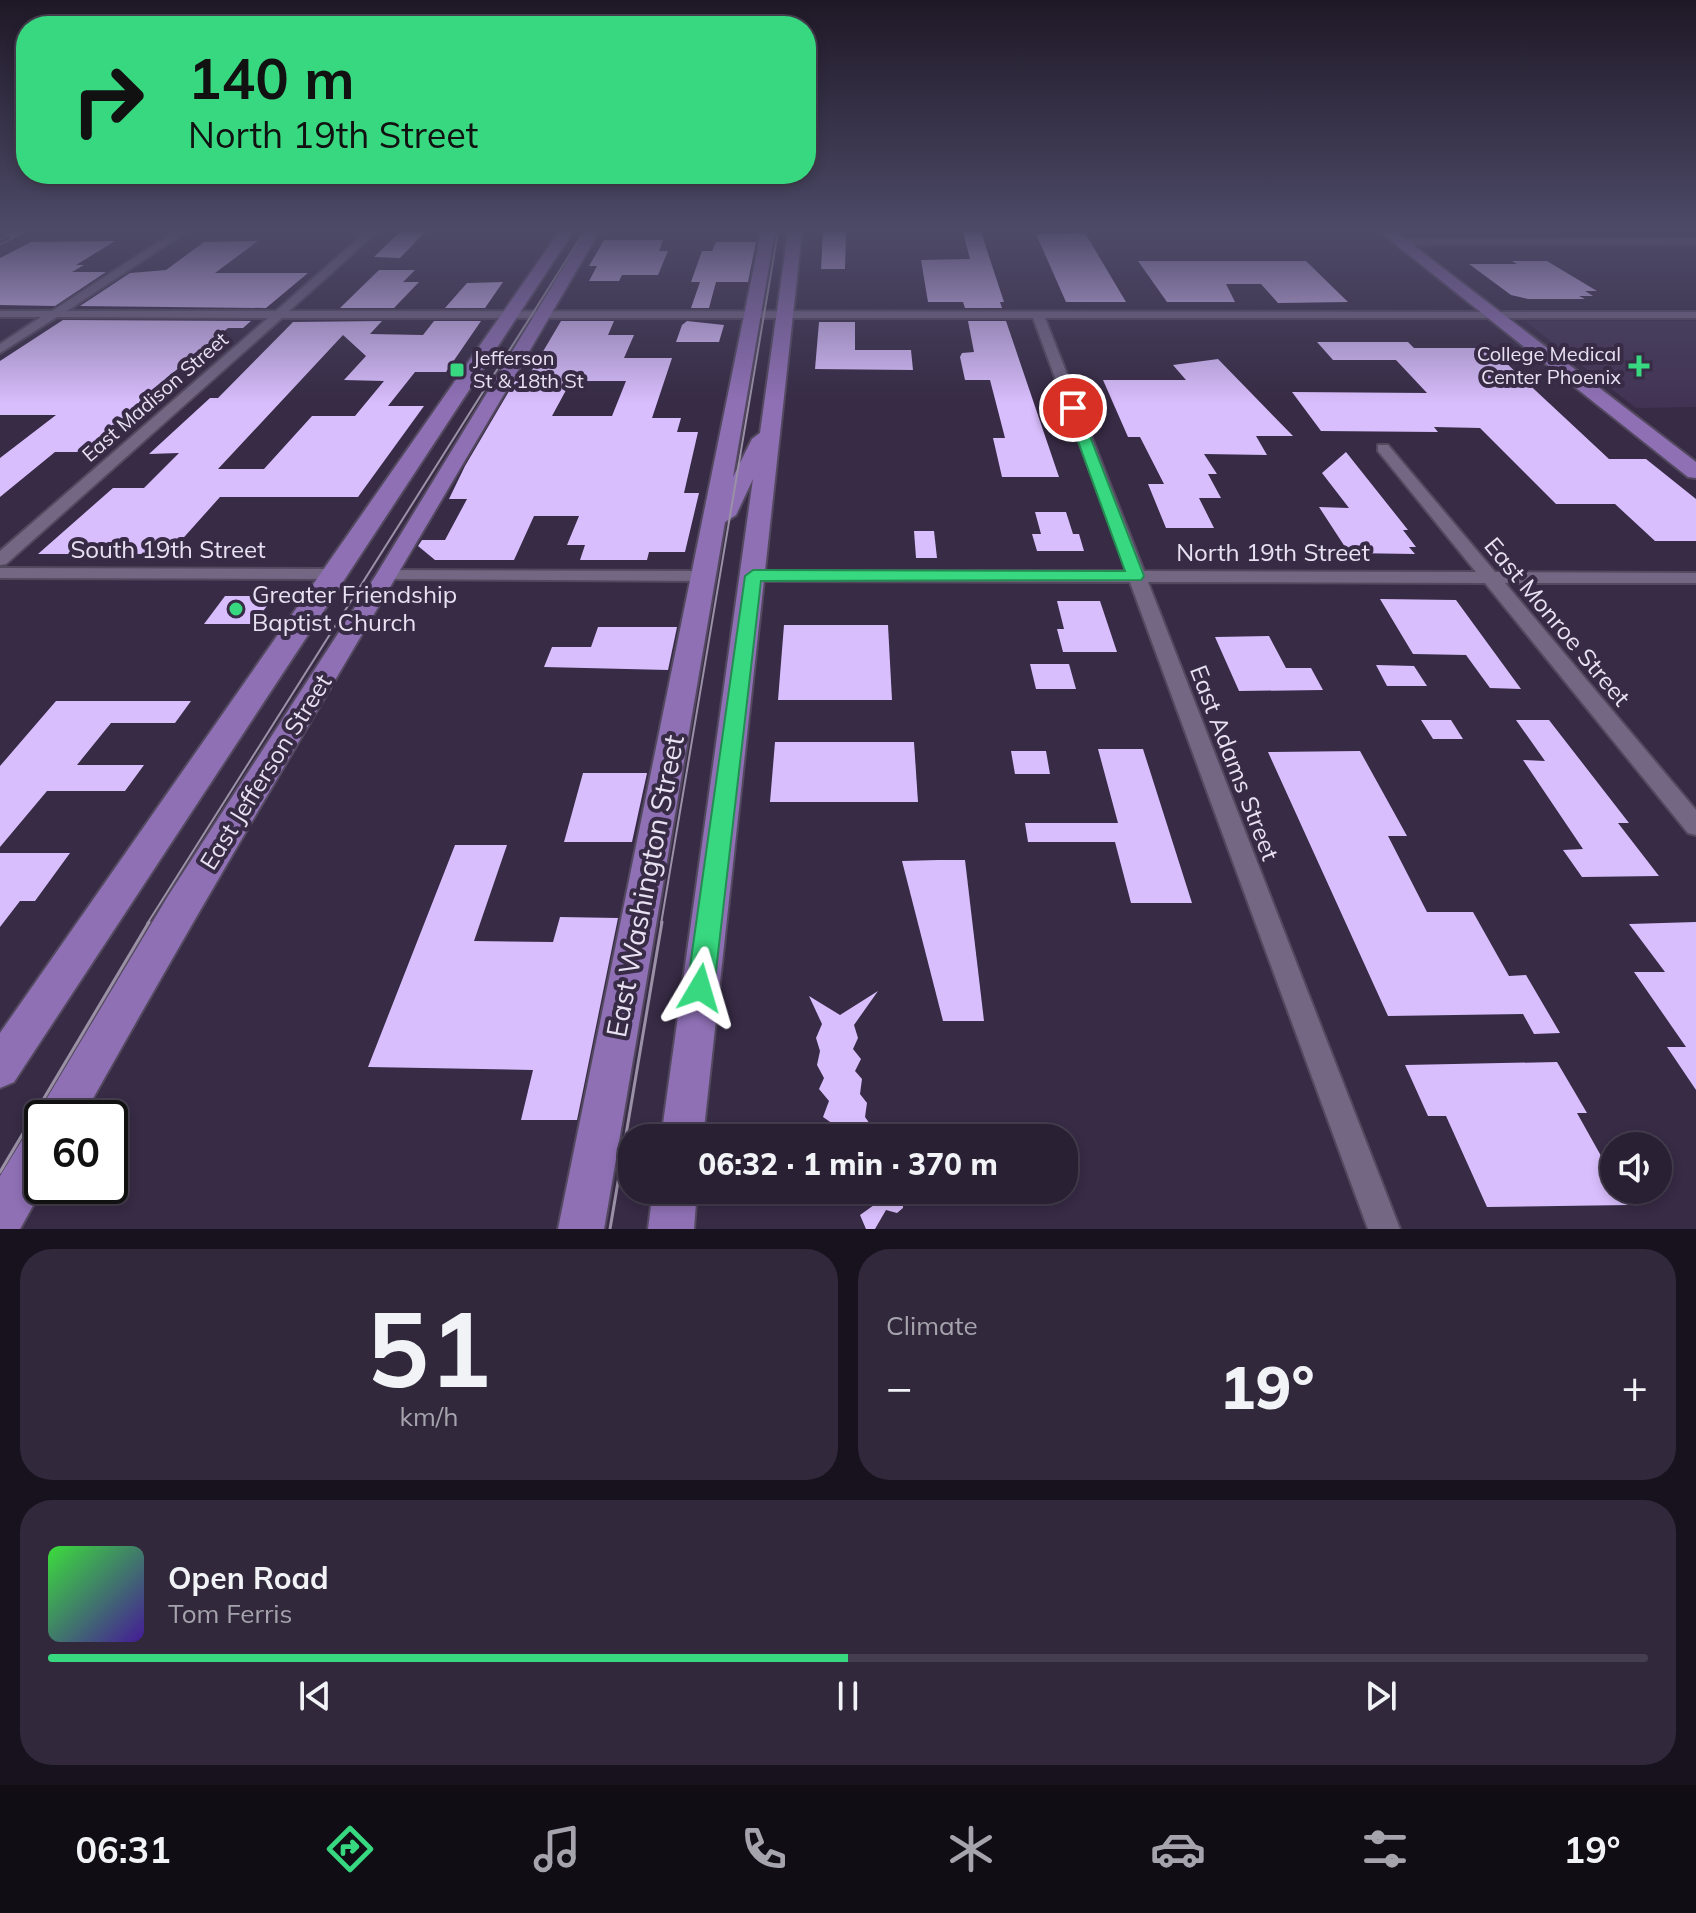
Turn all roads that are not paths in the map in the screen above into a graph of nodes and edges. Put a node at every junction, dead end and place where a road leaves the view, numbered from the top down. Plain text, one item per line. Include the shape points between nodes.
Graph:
1 (93, 289) edge
2 (308, 289) edge
3 (528, 289) edge
4 (557, 289) edge
5 (757, 289) edge
6 (789, 289) edge
7 (1460, 289) edge
8 (543, 313) junction
9 (753, 313) junction
10 (786, 313) junction
11 (0, 314) edge
12 (55, 314) junction
13 (280, 314) junction
14 (511, 314) junction
15 (1038, 315) junction
16 (1493, 315) junction
17 (1696, 315) edge
18 (0, 349) edge
19 (773, 418) junction
20 (474, 426) junction
21 (1383, 448) dead end
22 (1696, 472) edge
23 (370, 526) junction
24 (710, 543) junction
25 (0, 560) edge
26 (0, 573) edge
27 (337, 574) junction
28 (388, 575) junction
29 (704, 576) junction
30 (753, 576) junction
31 (1135, 576) junction
32 (1488, 577) junction
33 (1696, 578) edge
34 (1696, 826) edge
35 (0, 1068) edge
36 (69, 1100) edge
37 (684, 1124) edge
38 (24, 1178) edge
39 (674, 1204) edge
40 (0, 1219) edge
41 (581, 1229) edge
42 (671, 1229) edge
43 (1384, 1229) edge

1 - 12 street
2 - 13 street, East Madison Street
3 - 14 main road, East Jefferson Street
4 - 8 main road, East Jefferson Street
5 - 9 main road, East Washington Street
6 - 10 main road, East Washington Street
7 - 16 main road
8 - 9 street
8 - 14 street
8 - 20 main road, East Jefferson Street
9 - 10 street
9 - 24 main road, East Washington Street
10 - 15 street
10 - 19 main road, East Washington Street
11 - 12 street
12 - 13 street
12 - 18 street
13 - 14 street
13 - 25 street, East Madison Street
14 - 23 main road, East Jefferson Street
15 - 16 street
15 - 31 street, East Adams Street
16 - 17 street
16 - 22 main road
19 - 24 main road, East Washington Street
19 - 30 main road, East Washington Street
20 - 23 main road, East Jefferson Street
20 - 28 main road, East Jefferson Street
21 - 32 street, East Monroe Street
23 - 27 main road, East Jefferson Street
24 - 29 main road, East Washington Street
26 - 27 street, South 19th Street
27 - 35 main road, East Jefferson Street
28 - 29 street
28 - 36 main road, East Jefferson Street via 189,894
29 - 41 main road, East Washington Street
30 - 31 street, North 19th Street
30 - 37 main road, East Washington Street
31 - 32 street, North 19th Street
31 - 43 street, East Adams Street
32 - 33 street, North 19th Street
32 - 34 street, East Monroe Street
38 - 40 main road
39 - 42 main road

